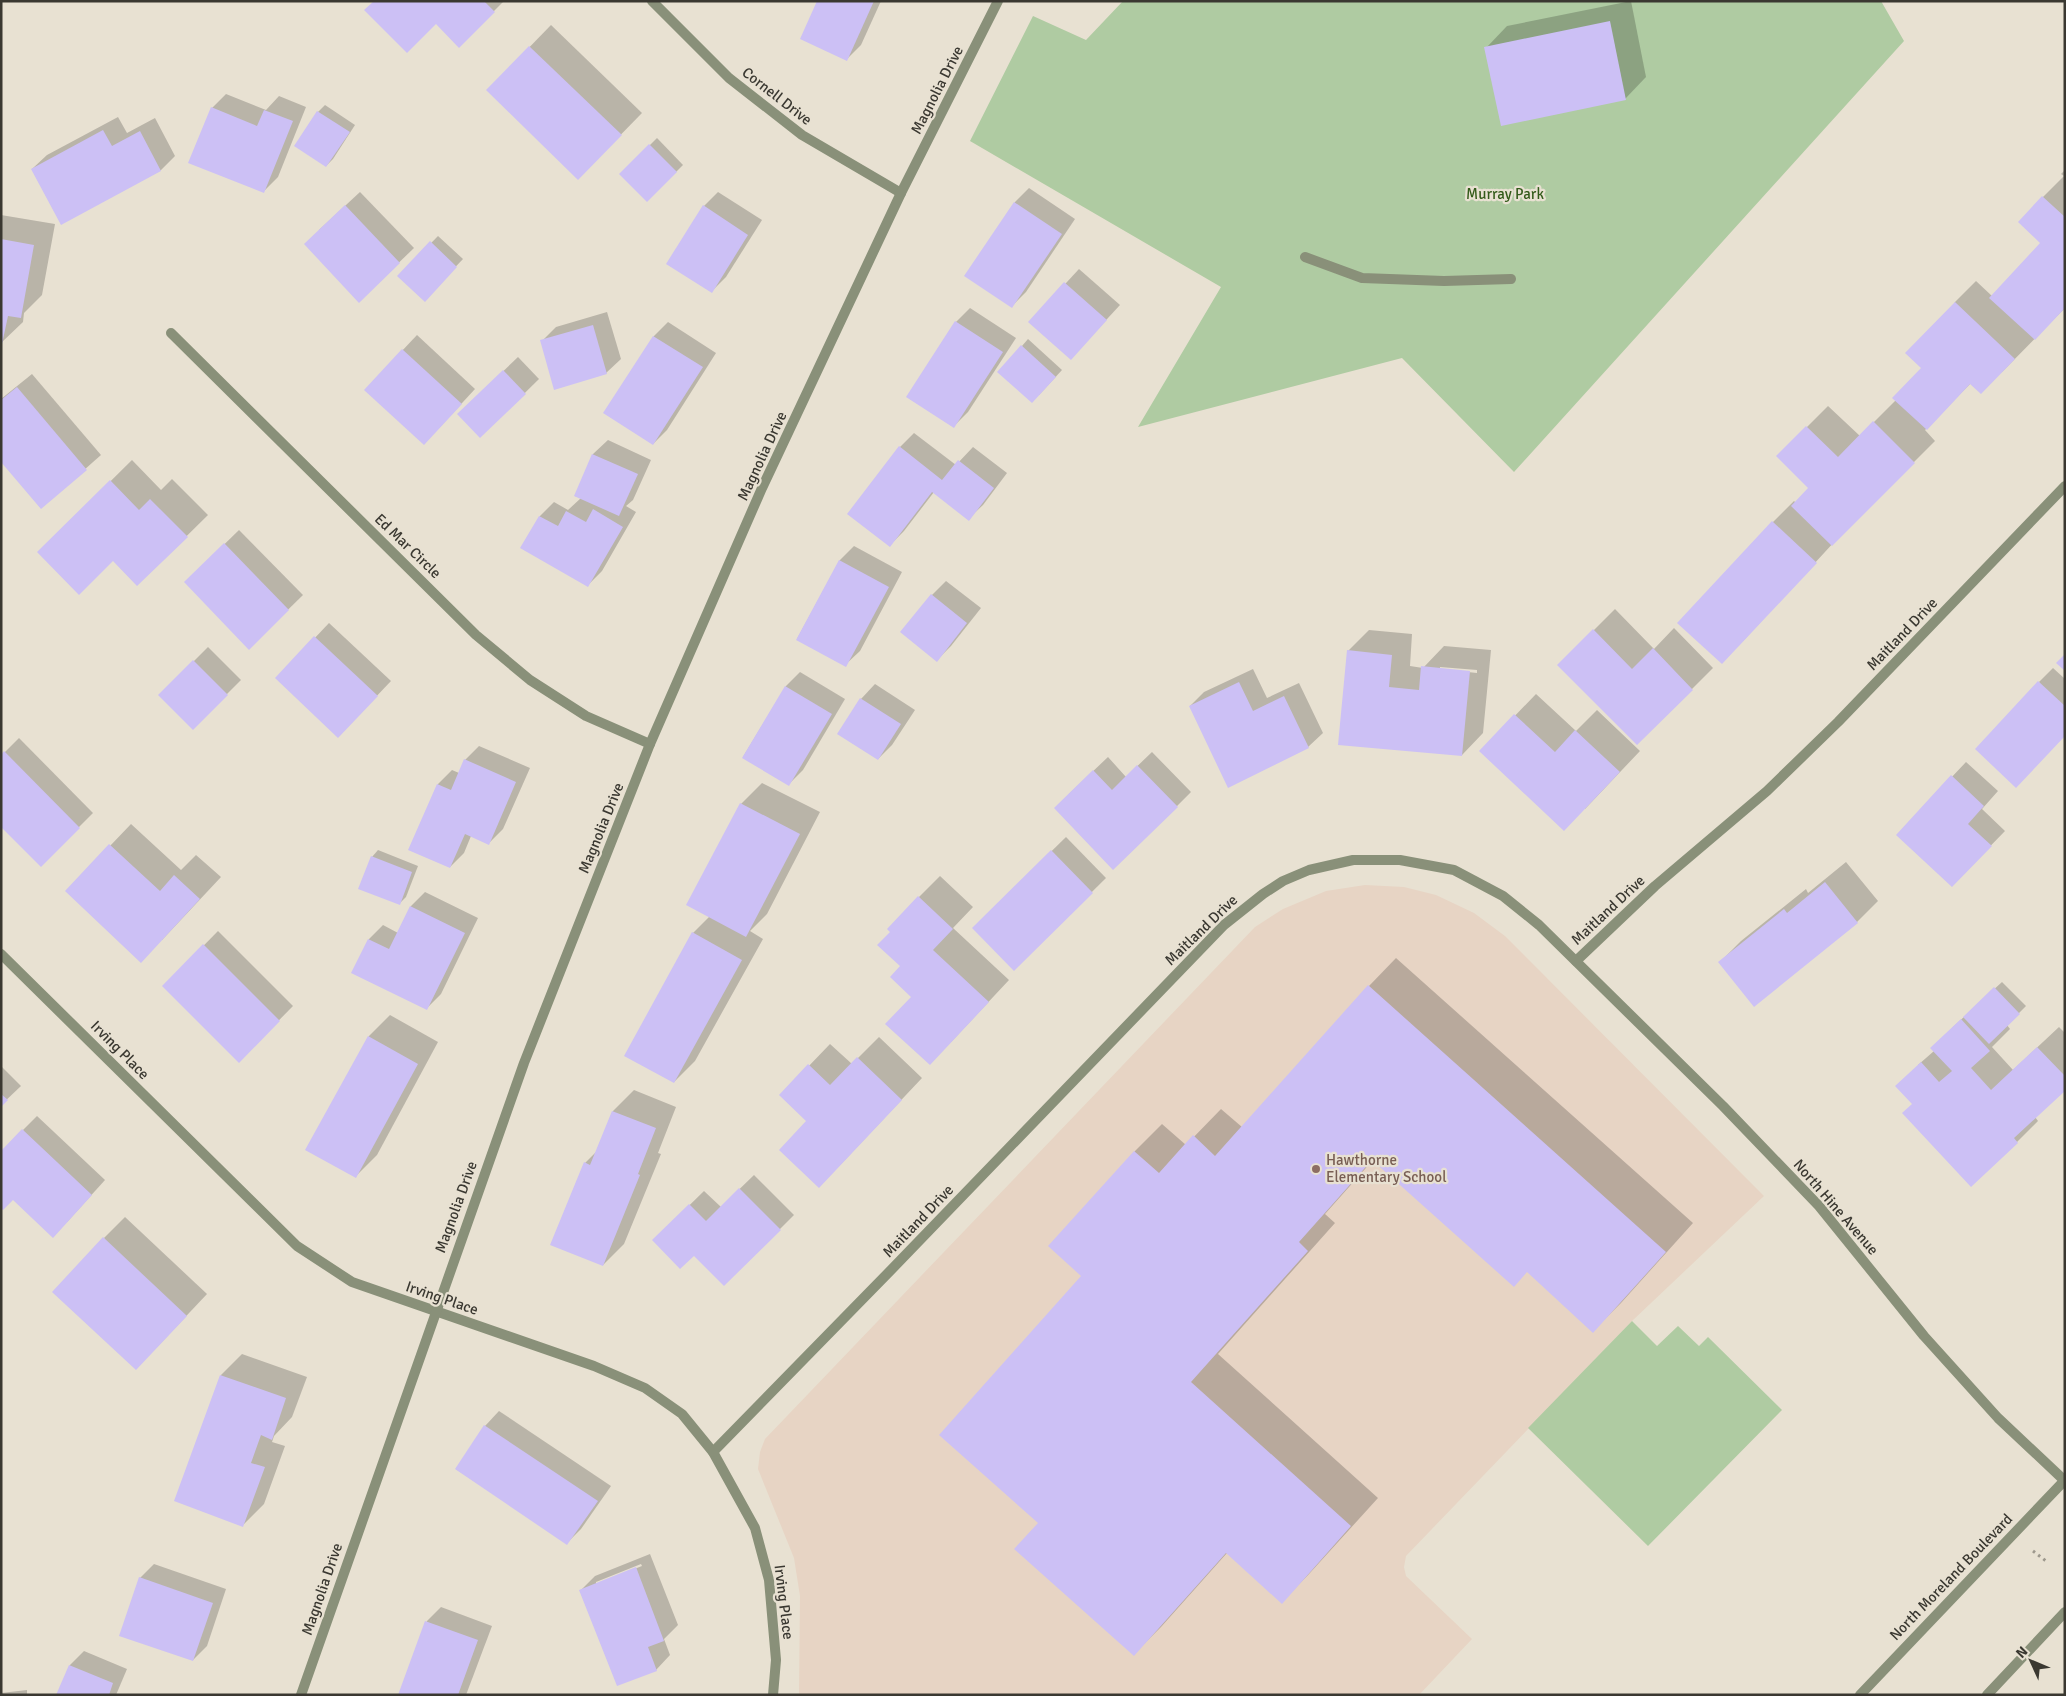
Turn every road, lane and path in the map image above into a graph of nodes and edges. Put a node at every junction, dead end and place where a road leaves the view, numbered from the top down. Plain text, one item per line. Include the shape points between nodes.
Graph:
1 (652, 1) edge
2 (998, 1) edge
3 (901, 193) junction
4 (1305, 257) dead end
5 (1512, 279) dead end
6 (171, 333) dead end
7 (2065, 486) edge
8 (650, 744) junction
9 (1, 954) edge
10 (1576, 961) junction
11 (435, 1312) junction
12 (713, 1452) junction
13 (2065, 1480) edge
14 (2026, 1545) dead end
15 (2046, 1562) dead end
16 (2065, 1612) edge
17 (301, 1695) edge
18 (773, 1695) edge
19 (1860, 1695) edge
20 (1986, 1695) edge

1 - 3 street, Cornell Drive via 729,78 802,135
2 - 3 street, Magnolia Drive
3 - 8 street, Magnolia Drive via 762,488
4 - 5 street via 1362,278
6 - 8 street, Ed Mar Circle via 476,635 530,680 586,716
7 - 10 street, Maitland Drive via 1838,722 1774,784 1655,886
8 - 11 street, Magnolia Drive via 524,1063
9 - 11 street, Irving Place via 297,1246 352,1282
10 - 12 street, Maitland Drive via 1503,896 1454,870 1400,860 1353,860 1308,870 1283,881 1224,925
10 - 13 street, North Hine Avenue via 1819,1206 1930,1343 1998,1418
11 - 12 street, Irving Place via 594,1366 645,1388 682,1414
11 - 17 street, Magnolia Drive
12 - 18 street, Irving Place via 755,1528 769,1580 776,1660
13 - 19 street, North Moreland Boulevard
14 - 15 path
16 - 20 street

